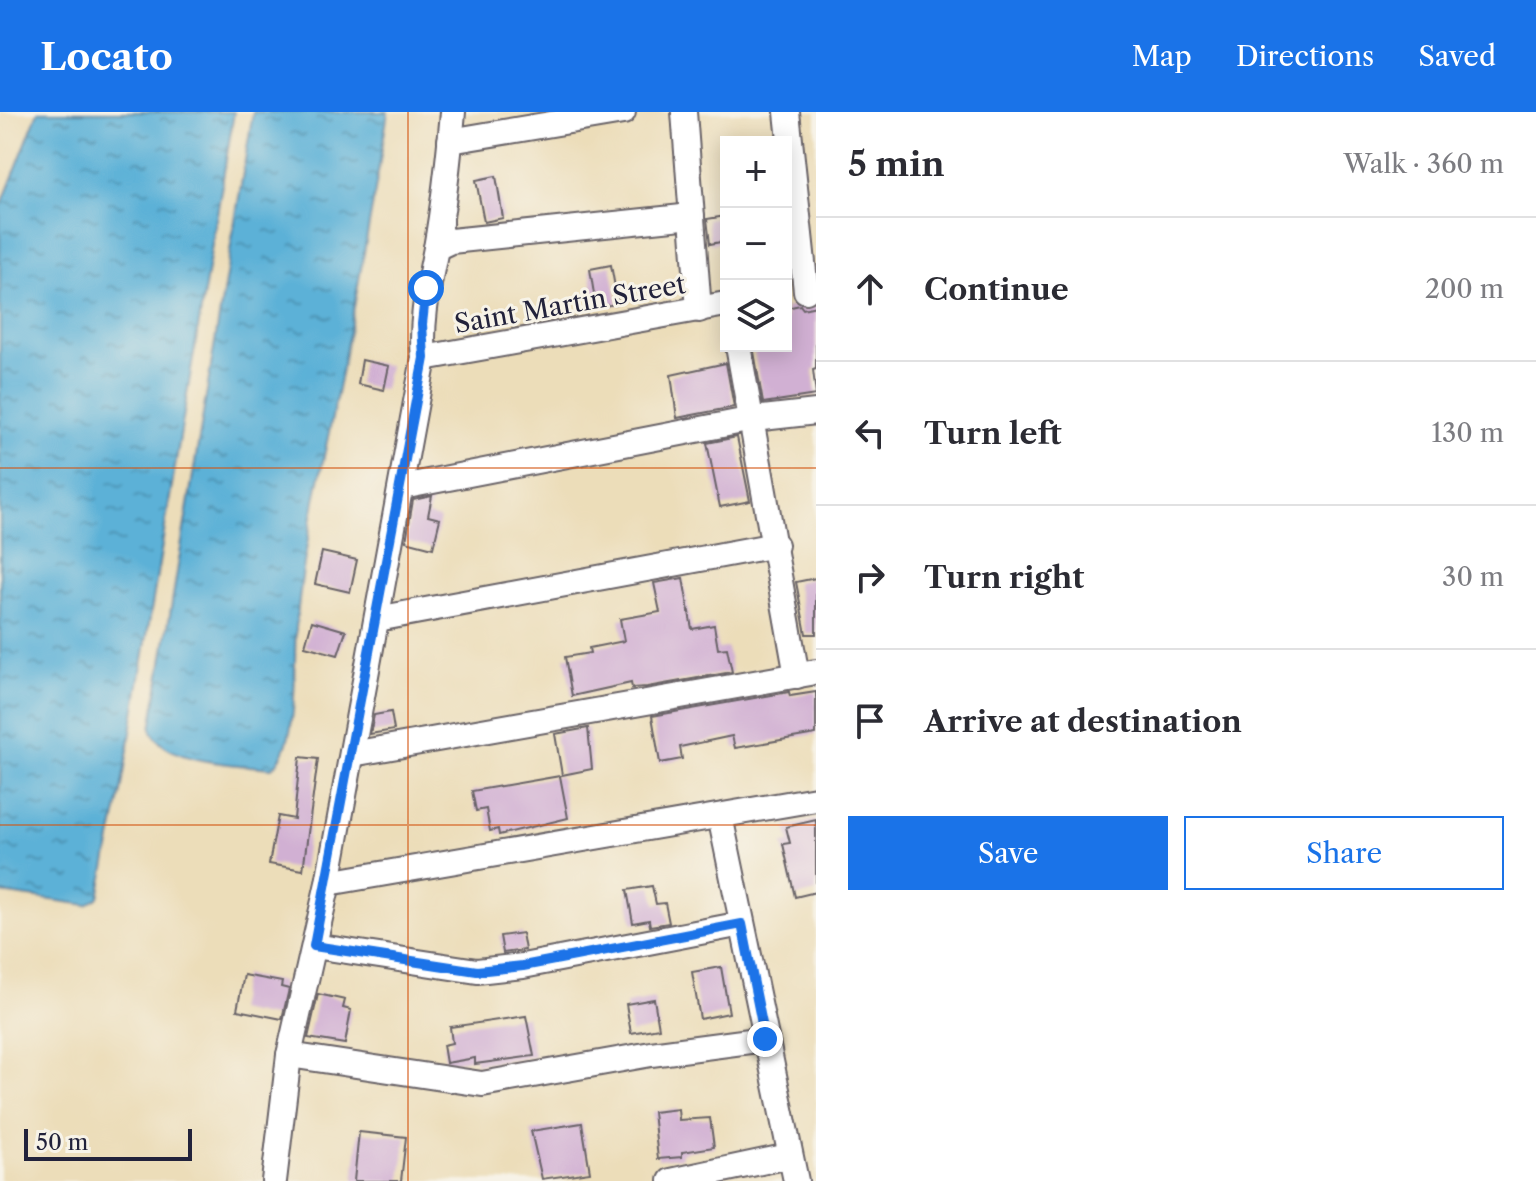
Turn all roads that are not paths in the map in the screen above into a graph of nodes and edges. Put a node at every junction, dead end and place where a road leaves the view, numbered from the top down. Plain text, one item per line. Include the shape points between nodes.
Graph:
1 (453, 112) edge
2 (623, 112) edge
3 (684, 112) edge
4 (787, 112) edge
5 (450, 141) junction
6 (692, 216) junction
7 (436, 248) junction
8 (803, 291) edge
9 (720, 305) edge
10 (699, 310) junction
11 (739, 352) edge
12 (424, 358) junction
13 (816, 412) edge
14 (753, 419) junction
15 (402, 487) junction
16 (776, 545) junction
17 (377, 619) junction
18 (807, 674) edge
19 (352, 754) junction
20 (816, 799) edge
21 (720, 816) junction
22 (328, 883) junction
23 (742, 924) junction
24 (314, 946) junction
25 (765, 1039) junction
26 (289, 1055) junction
27 (789, 1156) junction
28 (274, 1181) edge
29 (671, 1181) edge
30 (796, 1181) edge

1 - 5 street
2 - 5 street
3 - 6 street
4 - 8 street
5 - 7 street
6 - 7 street via 451,241
6 - 10 street
7 - 12 street via 422,324
9 - 10 street, Saint Martin Street
10 - 12 street, Saint Martin Street
11 - 14 street
12 - 15 street
13 - 14 street
14 - 15 street
14 - 16 street
15 - 17 street
16 - 17 street
16 - 18 street
17 - 19 street
18 - 19 street
19 - 22 street
20 - 21 street
21 - 22 street
21 - 23 street
22 - 24 street
23 - 24 street via 477,971
23 - 25 street
24 - 26 street
25 - 26 street via 482,1084
25 - 27 street
26 - 28 street
27 - 29 street
27 - 30 street

